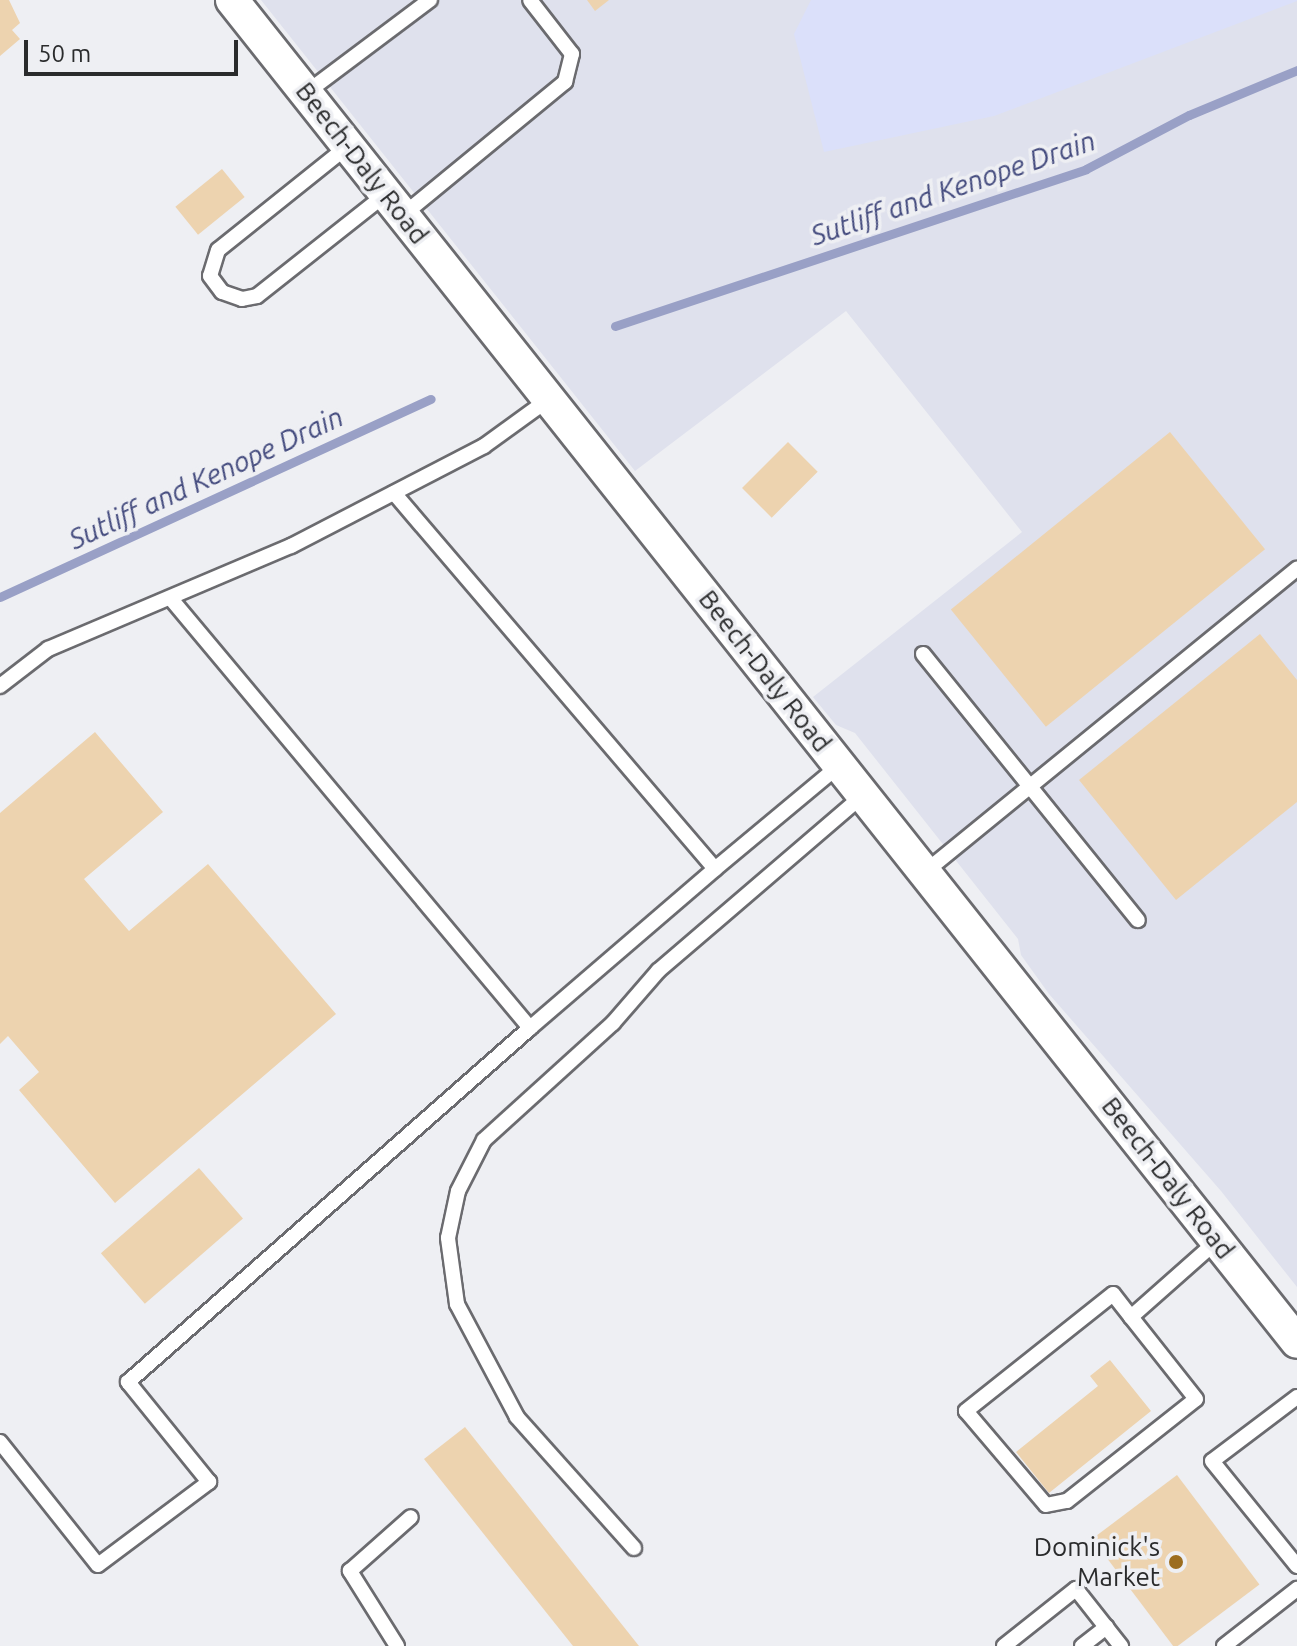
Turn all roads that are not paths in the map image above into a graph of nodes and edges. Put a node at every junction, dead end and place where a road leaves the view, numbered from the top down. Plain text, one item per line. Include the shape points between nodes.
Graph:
1 (232, 0) edge
2 (430, 0) edge
3 (530, 0) edge
4 (306, 93) junction
5 (348, 146) junction
6 (395, 205) junction
7 (549, 399) junction
8 (394, 493) junction
9 (1297, 569) edge
10 (172, 600) junction
11 (923, 654) dead end
12 (0, 686) edge
13 (840, 765) junction
14 (1029, 787) junction
15 (863, 795) junction
16 (715, 869) junction
17 (925, 872) junction
18 (1138, 920) dead end
19 (530, 1028) junction
20 (1217, 1240) junction
21 (1131, 1317) junction
22 (1297, 1342) edge
23 (1297, 1397) edge
24 (0, 1442) edge
25 (411, 1517) dead end
26 (634, 1548) dead end
27 (1297, 1566) edge
28 (1297, 1589) edge
29 (1106, 1627) junction
30 (397, 1646) edge
31 (1004, 1646) edge
32 (1082, 1646) edge
33 (1121, 1646) edge
34 (1224, 1646) edge

1 - 4 street, Beech-Daly Road
2 - 4 lane
3 - 6 lane via 572,54 565,82
4 - 5 street, Beech-Daly Road
5 - 6 street, Beech-Daly Road
5 - 6 lane via 218,250 210,276 216,284 242,299 257,296
6 - 7 street, Beech-Daly Road
7 - 8 lane via 484,446
7 - 13 street, Beech-Daly Road
8 - 10 lane
8 - 16 lane
9 - 14 lane
10 - 12 lane via 48,649
10 - 19 lane
11 - 14 lane
13 - 15 street, Beech-Daly Road
13 - 16 lane
14 - 17 lane
14 - 18 lane
15 - 17 street, Beech-Daly Road
15 - 26 lane via 658,971 613,1023 484,1140 458,1191 448,1238 457,1304 517,1417
16 - 19 lane
17 - 20 street, Beech-Daly Road
19 - 24 lane via 128,1382 209,1482 98,1565
20 - 21 lane
20 - 22 street, Beech-Daly Road
21 - 21 lane via 1196,1399 1067,1501 1046,1505 966,1411 1113,1294
23 - 27 lane via 1212,1461
25 - 30 lane via 350,1571
28 - 34 lane
29 - 31 lane via 1076,1589
29 - 32 lane
29 - 33 lane

